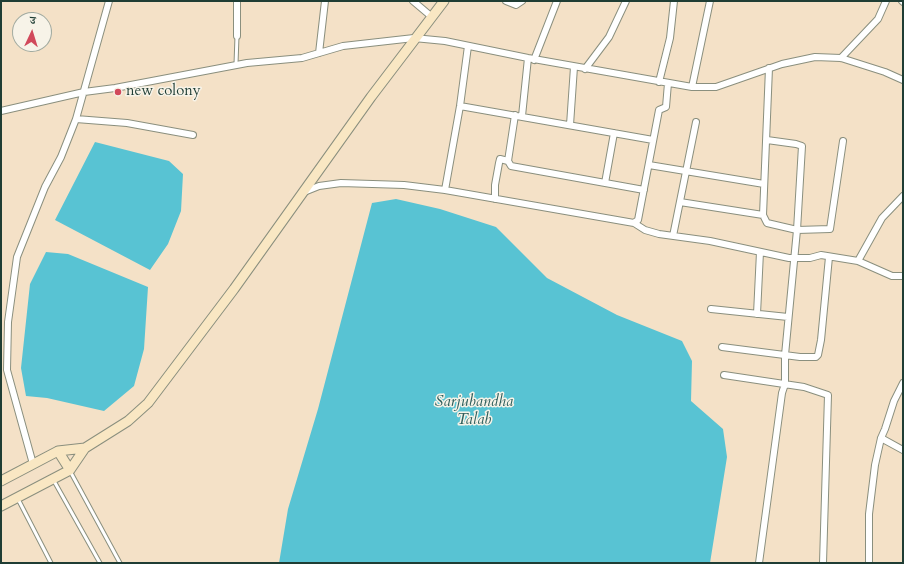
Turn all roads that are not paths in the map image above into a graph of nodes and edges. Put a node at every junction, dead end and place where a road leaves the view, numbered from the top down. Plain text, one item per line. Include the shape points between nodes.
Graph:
1 (109, 1) edge
2 (237, 1) edge
3 (325, 1) edge
4 (413, 1) edge
5 (444, 1) edge
6 (506, 1) edge
7 (522, 1) edge
8 (557, 1) edge
9 (626, 1) edge
10 (674, 1) edge
11 (710, 1) edge
12 (886, 1) edge
13 (432, 18) junction
14 (237, 36) joint
15 (417, 38) junction
16 (468, 46) junction
17 (319, 53) junction
18 (841, 58) junction
19 (531, 59) junction
20 (236, 65) junction
21 (574, 67) junction
22 (769, 68) junction
23 (585, 69) junction
24 (903, 80) edge
25 (659, 82) junction
26 (668, 84) junction
27 (692, 87) junction
28 (84, 92) junction
29 (460, 106) junction
30 (1, 111) edge
31 (519, 115) junction
32 (76, 120) junction
33 (696, 122) dead end
34 (570, 125) junction
35 (614, 133) junction
36 (193, 135) dead end
37 (653, 140) junction
38 (767, 140) junction
39 (843, 142) dead end
40 (508, 162) junction
41 (649, 165) junction
42 (686, 171) junction
43 (605, 183) junction
44 (764, 184) junction
45 (445, 190) junction
46 (644, 190) junction
47 (302, 194) junction
48 (903, 196) edge
49 (495, 199) junction
50 (680, 202) junction
51 (763, 215) junction
52 (634, 223) junction
53 (797, 230) junction
54 (673, 236) junction
55 (760, 252) junction
56 (829, 257) junction
57 (795, 259) junction
58 (858, 261) junction
59 (903, 276) edge
60 (711, 310) dead end
61 (757, 314) junction
62 (788, 317) junction
63 (722, 347) dead end
64 (785, 355) junction
65 (724, 374) dead end
66 (903, 383) edge
67 (785, 384) junction
68 (881, 438) junction
69 (86, 448) junction
70 (903, 450) edge
71 (58, 451) junction
72 (33, 464) junction
73 (70, 470) junction
74 (53, 479) junction
75 (1, 481) edge
76 (17, 497) junction
77 (1, 506) edge
78 (51, 563) edge
79 (100, 563) edge
80 (120, 563) edge
81 (759, 563) edge
82 (824, 563) edge
83 (870, 563) edge

1 - 28 street
2 - 14 street
3 - 17 street
4 - 13 street
5 - 13 street
6 - 7 street via 516,6
8 - 19 street
9 - 23 street via 609,36
10 - 25 street via 670,38
11 - 27 street
12 - 18 street via 878,19
13 - 15 street
14 - 20 lane
15 - 16 street
15 - 17 street via 359,43
15 - 47 street via 371,97
16 - 19 street
16 - 29 street
17 - 20 street via 302,58
18 - 22 street via 815,57
18 - 24 street
19 - 21 street
19 - 31 street
20 - 28 street
21 - 23 street
21 - 34 street
22 - 27 street via 716,87
22 - 38 street
23 - 25 street
25 - 26 street
26 - 27 street
26 - 37 street via 666,106 659,110
28 - 30 street
28 - 32 street
29 - 31 street
29 - 45 street
31 - 34 street
31 - 40 street
32 - 36 street via 127,123
32 - 72 street via 17,257 8,322 7,370
33 - 42 street
34 - 35 street
35 - 37 street
35 - 43 street
37 - 41 street
38 - 44 street
38 - 53 street via 802,146
39 - 53 street via 830,229
40 - 43 street via 511,166
40 - 49 street via 500,159 498,163
41 - 42 street
41 - 46 street
42 - 44 street
42 - 50 street
43 - 46 street
44 - 51 street
45 - 47 street via 404,185 341,183 319,186
45 - 49 street
46 - 52 street via 638,220
47 - 69 street via 148,403 128,421
48 - 58 street via 882,218
49 - 52 street
50 - 51 street
50 - 54 street
51 - 53 street via 767,223
52 - 54 street via 645,230
53 - 57 street
54 - 55 street
55 - 57 street
55 - 61 street
56 - 57 street via 822,255
56 - 58 street
56 - 64 street via 818,355 811,358
57 - 62 street
58 - 59 street via 892,276
60 - 61 street
61 - 62 street
62 - 64 street
63 - 64 street
64 - 67 street
65 - 67 street
66 - 68 street
67 - 81 street
67 - 82 street via 828,395
68 - 70 street
68 - 83 street via 869,514
69 - 71 street
69 - 73 street
71 - 72 street
71 - 73 street
72 - 75 street
73 - 74 street
73 - 80 lane
74 - 76 street
74 - 79 lane
76 - 77 street
76 - 78 lane

